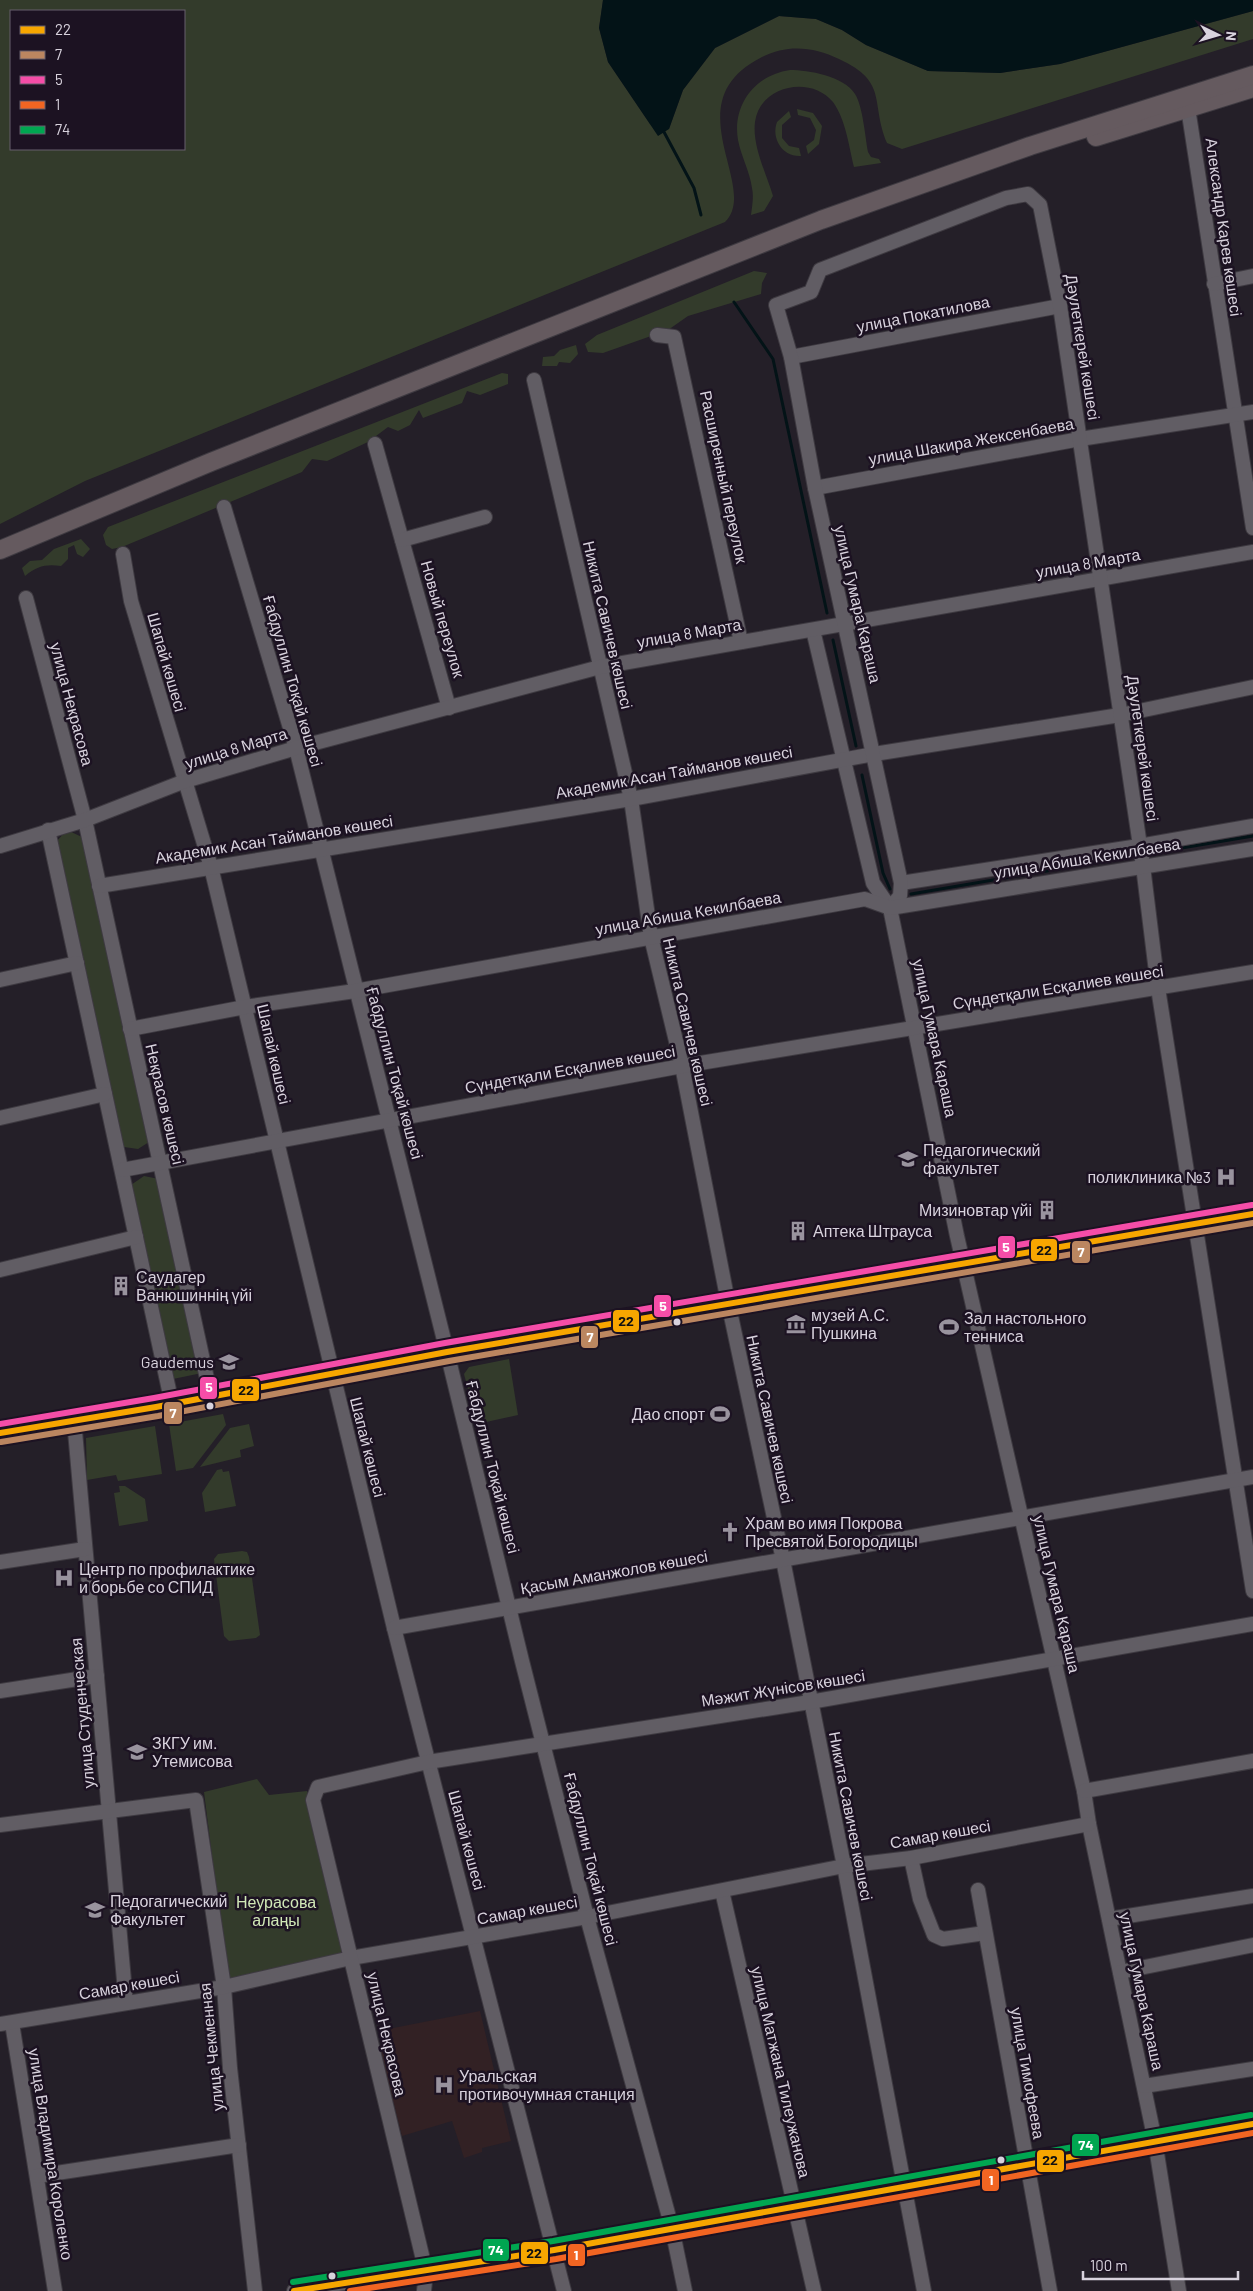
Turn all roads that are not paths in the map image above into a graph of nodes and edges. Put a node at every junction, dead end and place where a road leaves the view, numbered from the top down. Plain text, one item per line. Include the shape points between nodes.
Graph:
1 (1253, 75) edge
2 (1253, 88) edge
3 (1187, 102) junction
4 (1253, 276) edge
5 (1214, 284) junction
6 (776, 305) joint
7 (1060, 306) junction
8 (658, 335) dead end
9 (791, 357) junction
10 (534, 380) dead end
11 (1253, 412) edge
12 (1234, 415) junction
13 (1080, 439) junction
14 (375, 444) dead end
15 (814, 488) junction
16 (224, 507) dead end
17 (484, 517) dead end
18 (1253, 528) edge
19 (402, 540) junction
20 (0, 550) edge
21 (1253, 552) edge
22 (123, 554) dead end
23 (0, 562) edge
24 (1101, 579) junction
25 (26, 598) dead end
26 (844, 624) junction
27 (813, 630) junction
28 (741, 642) junction
29 (600, 668) junction
30 (1253, 687) edge
31 (449, 708) junction
32 (1120, 715) junction
33 (296, 748) junction
34 (874, 754) junction
35 (843, 760) junction
36 (185, 781) junction
37 (631, 799) junction
38 (85, 820) junction
39 (1253, 826) edge
40 (48, 830) junction
41 (0, 846) edge
42 (1139, 846) junction
43 (320, 849) junction
44 (1253, 849) edge
45 (1143, 866) junction
46 (211, 867) junction
47 (901, 883) junction
48 (99, 886) junction
49 (890, 908) junction
50 (650, 937) junction
51 (76, 963) junction
52 (1253, 972) edge
53 (0, 980) edge
54 (1158, 988) junction
55 (355, 991) junction
56 (245, 1007) junction
57 (916, 1028) junction
58 (130, 1030) junction
59 (682, 1066) junction
60 (105, 1094) junction
61 (0, 1118) edge
62 (389, 1119) junction
63 (276, 1142) junction
64 (160, 1164) junction
65 (122, 1170) junction
66 (1253, 1214) edge
67 (1194, 1224) junction
68 (136, 1238) junction
69 (964, 1264) junction
70 (0, 1270) edge
71 (728, 1300) junction
72 (448, 1352) junction
73 (332, 1373) junction
74 (211, 1397) junction
75 (172, 1404) junction
76 (74, 1420) junction
77 (0, 1433) edge
78 (1253, 1477) edge
79 (1236, 1480) junction
80 (1022, 1518) junction
81 (85, 1549) junction
82 (783, 1560) junction
83 (0, 1562) edge
84 (1253, 1591) edge
85 (510, 1608) junction
86 (1253, 1624) edge
87 (394, 1628) junction
88 (1054, 1660) junction
89 (97, 1676) junction
90 (0, 1691) edge
91 (810, 1702) junction
92 (544, 1744) junction
93 (1253, 1761) edge
94 (428, 1762) junction
95 (318, 1787) joint
96 (1084, 1790) junction
97 (108, 1810) junction
98 (1089, 1824) junction
99 (0, 1825) edge
100 (911, 1858) junction
101 (844, 1866) junction
102 (722, 1890) junction
103 (978, 1890) dead end
104 (1253, 1896) edge
105 (587, 1917) junction
106 (1109, 1919) junction
107 (985, 1933) junction
108 (474, 1937) junction
109 (1253, 1945) edge
110 (351, 1958) junction
111 (1120, 1972) junction
112 (224, 1987) junction
113 (126, 2003) junction
114 (6, 2024) edge
115 (1253, 2069) edge
116 (1144, 2086) junction
117 (1253, 2124) edge
118 (1155, 2141) junction
119 (240, 2145) junction
120 (1026, 2163) junction
121 (37, 2176) junction
122 (905, 2185) junction
123 (794, 2205) junction
124 (672, 2228) junction
125 (554, 2250) junction
126 (426, 2272) junction
127 (55, 2291) edge
128 (255, 2291) edge
129 (294, 2291) edge
130 (424, 2291) edge
131 (564, 2291) edge
132 (685, 2291) edge
133 (814, 2291) edge
134 (924, 2291) edge
135 (1050, 2291) edge
136 (1179, 2291) edge

1 - 3 main road
2 - 3 main road
3 - 5 street, Александр Карев көшесі
3 - 20 main road via 1030,146 821,220 211,462
3 - 23 main road via 824,230 214,472
4 - 5 street
5 - 12 street, Александр Карев көшесі
6 - 7 street, Дәулеткерей көшесі via 811,292 820,270 1006,198 1028,194 1040,205
6 - 9 street, улица Гумара Караша
7 - 9 street, улица Покатилова
7 - 13 street, Дәулеткерей көшесі
8 - 28 street, Расширенный переулок via 674,336
9 - 15 street, улица Гумара Караша
10 - 29 street, Никита Савичев көшесі
11 - 12 street, улица Шакира Жексенбаева
12 - 13 street, улица Шакира Жексенбаева
12 - 18 street, Александр Карев көшесі
13 - 15 street, улица Шакира Жексенбаева
13 - 24 street, Дәулеткерей көшесі
14 - 19 street, Новый переулок
15 - 26 street, улица Гумара Караша
16 - 33 street, Ғабдуллин Тоқай көшесі
17 - 19 street
19 - 31 street, Новый переулок
21 - 24 street, улица 8 Марта
22 - 36 street, Шапай көшесі via 131,601
24 - 26 street, улица 8 Марта
24 - 32 street, Дәулеткерей көшесі
25 - 38 street, улица Некрасова
26 - 27 street, улица 8 Марта
26 - 34 street, улица Гумара Караша
27 - 28 street, улица 8 Марта
27 - 35 street, улица Гумара Караша
28 - 29 street, улица 8 Марта
29 - 31 street, улица 8 Марта
29 - 37 street, Никита Савичев көшесі
30 - 32 street, Академик Асан Тайманов көшесі
31 - 33 street, улица 8 Марта
32 - 34 street, Академик Асан Тайманов көшесі
32 - 42 street, Дәулеткерей көшесі
33 - 36 street, улица 8 Марта
33 - 43 street, Ғабдуллин Тоқай көшесі
34 - 35 street, Академик Асан Тайманов көшесі
34 - 47 street, улица Гумара Караша
35 - 37 street, Академик Асан Тайманов көшесі
35 - 49 street, улица Гумара Караша via 872,883
36 - 38 street, улица 8 Марта
36 - 46 street, Шапай көшесі
37 - 43 street, Академик Асан Тайманов көшесі
37 - 50 street, Никита Савичев көшесі
38 - 40 street, улица 8 Марта
38 - 48 street, Некрасов көшесі
39 - 42 street, улица Абиша Кекилбаева
40 - 41 street, улица 8 Марта
40 - 51 street
42 - 45 street, Дәулеткерей көшесі
42 - 47 street, улица Абиша Кекилбаева
43 - 46 street, Академик Асан Тайманов көшесі
43 - 55 street, Ғабдуллин Тоқай көшесі
44 - 45 street, улица Абиша Кекилбаева
45 - 49 street, улица Абиша Кекилбаева
45 - 54 street, Дәулеткерей көшесі
46 - 48 street, Академик Асан Тайманов көшесі
46 - 56 street, Шапай көшесі
47 - 49 street via 900,896
48 - 58 street, Некрасов көшесі
49 - 50 street, улица Абиша Кекилбаева via 865,899
49 - 57 street, улица Гумара Караша
50 - 55 street, улица Абиша Кекилбаева
50 - 59 street, Никита Савичев көшесі
51 - 53 street
51 - 60 street
52 - 54 street, Сүндетқали Есқалиев көшесі
54 - 57 street, Сүндетқали Есқалиев көшесі
54 - 67 street, Дәулеткерей көшесі
55 - 56 street, улица Абиша Кекилбаева
55 - 62 street, Ғабдуллин Тоқай көшесі
56 - 58 street, улица Абиша Кекилбаева
56 - 63 street, Шапай көшесі
57 - 59 street, Сүндетқали Есқалиев көшесі
57 - 69 street, улица Гумара Караша
58 - 64 street, Некрасов көшесі
59 - 62 street, Сүндетқали Есқалиев көшесі
59 - 71 street, Никита Савичев көшесі
60 - 61 street
60 - 65 street
62 - 63 street, Сүндетқали Есқалиев көшесі
62 - 72 street, Ғабдуллин Тоқай көшесі
63 - 64 street, Сүндетқали Есқалиев көшесі
63 - 73 street, Шапай көшесі
64 - 65 street, Сүндетқали Есқалиев көшесі
64 - 74 street, Некрасов көшесі
65 - 68 street
66 - 67 main road
67 - 69 main road
67 - 79 street, Дәулеткерей көшесі
68 - 70 street
68 - 75 street
69 - 71 main road
69 - 80 street, улица Гумара Караша
71 - 72 main road
71 - 82 street, Никита Савичев көшесі
72 - 73 main road
72 - 85 street, Ғабдуллин Тоқай көшесі
73 - 74 main road
73 - 87 street, Шапай көшесі
74 - 75 main road
75 - 76 main road
76 - 77 main road
76 - 81 street, улица Студенческая
78 - 79 street, Қасым Аманжолов көшесі
79 - 80 street, Қасым Аманжолов көшесі
79 - 84 street, Дәулеткерей көшесі
80 - 82 street, Қасым Аманжолов көшесі
80 - 88 street, улица Гумара Караша
81 - 83 street
81 - 89 street, улица Студенческая
82 - 85 street, Қасым Аманжолов көшесі
82 - 91 street, Никита Савичев көшесі
85 - 87 street, Қасым Аманжолов көшесі
85 - 92 street, Ғабдуллин Тоқай көшесі
86 - 88 street, Мәжит Жүнісов көшесі
87 - 94 street, Шапай көшесі
88 - 91 street, Мәжит Жүнісов көшесі
88 - 96 street, улица Гумара Караша
89 - 90 street
89 - 97 street, улица Студенческая
91 - 92 street, Мәжит Жүнісов көшесі
91 - 101 street, Никита Савичев көшесі
92 - 94 street, Мәжит Жүнісов көшесі
92 - 105 street, Ғабдуллин Тоқай көшесі
93 - 96 street
94 - 95 street, Мәжит Жүнісов көшесі
94 - 108 street, Шапай көшесі
95 - 110 street, улица Некрасова via 313,1800
96 - 98 street, улица Гумара Караша
97 - 99 street
97 - 112 street, улица Чекменная via 196,1800
97 - 113 street, улица Студенческая
98 - 100 street, Самар көшесі
98 - 106 street, улица Гумара Караша
100 - 101 street, Самар көшесі
100 - 107 street via 920,1899 934,1935 943,1939
101 - 102 street, Самар көшесі
101 - 122 street, Никита Савичев көшесі
102 - 105 street, Самар көшесі
102 - 123 street, улица Матжана Тилеужанова
103 - 107 street, улица Тимофеева
104 - 106 street
105 - 108 street, Самар көшесі
105 - 124 street, Ғабдуллин Тоқай көшесі
106 - 111 street, улица Гумара Караша
107 - 120 street, улица Тимофеева
108 - 110 street, Самар көшесі
108 - 125 street, Шапай көшесі
109 - 111 street
110 - 112 street, Самар көшесі
110 - 126 street, улица Некрасова
111 - 116 street, улица Гумара Караша
112 - 113 street, Самар көшесі
112 - 119 street, улица Чекменная
113 - 114 street, Самар көшесі
114 - 121 street, улица Владимира Короленко
115 - 116 street
116 - 118 street, улица Гумара Караша
117 - 118 street
118 - 120 street
118 - 136 street, улица Гумара Караша
119 - 121 street
119 - 128 street, улица Чекменная
120 - 122 street
120 - 135 street, улица Тимофеева
121 - 127 street, улица Владимира Короленко
122 - 123 street
122 - 134 street, Никита Савичев көшесі
123 - 124 street
123 - 133 street, улица Матжана Тилеужанова
124 - 125 street
124 - 132 street, Ғабдуллин Тоқай көшесі
125 - 126 street
125 - 131 street, Шапай көшесі
126 - 129 street
126 - 130 street, улица Некрасова

